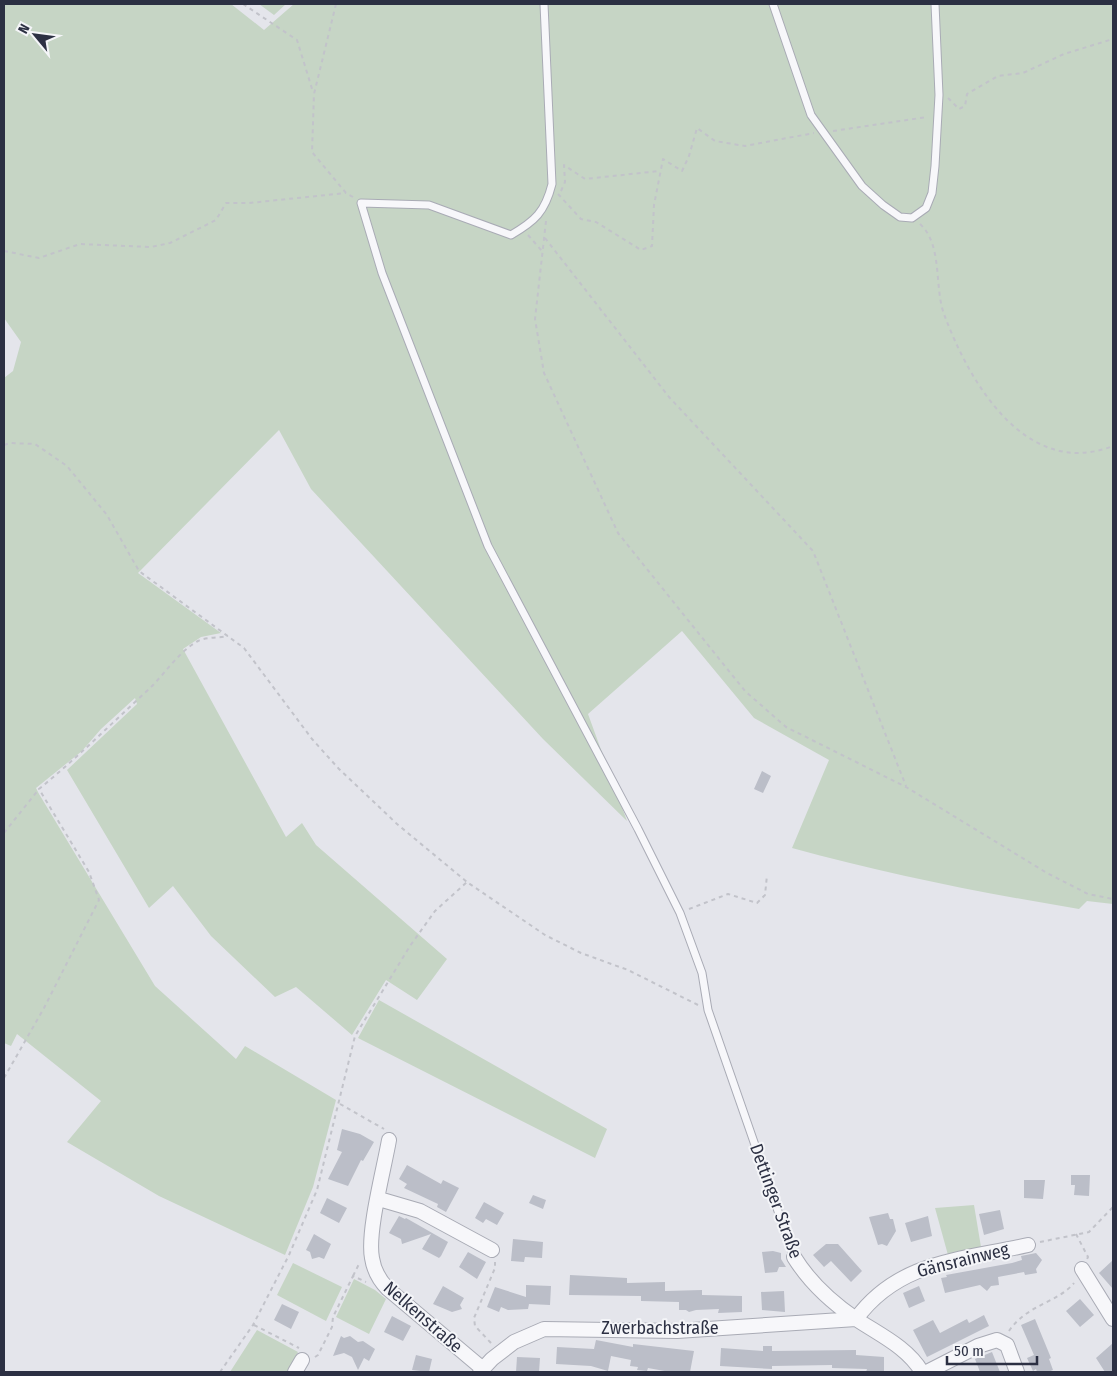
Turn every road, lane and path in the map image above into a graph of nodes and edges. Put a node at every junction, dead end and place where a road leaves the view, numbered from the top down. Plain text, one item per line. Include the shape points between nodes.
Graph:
1 (242, 4) edge
2 (336, 4) edge
3 (544, 4) edge
4 (773, 4) edge
5 (935, 4) edge
6 (1113, 39) edge
7 (314, 94) junction
8 (943, 96) dead end
9 (924, 117) dead end
10 (843, 129) dead end
11 (822, 132) junction
12 (659, 171) junction
13 (548, 200) junction
14 (912, 218) junction
15 (511, 235) junction
16 (545, 238) junction
17 (4, 251) edge
18 (542, 252) junction
19 (4, 445) edge
20 (1113, 446) edge
21 (230, 636) junction
22 (906, 787) junction
23 (39, 789) junction
24 (4, 833) edge
25 (767, 875) dead end
26 (467, 882) junction
27 (1113, 899) edge
28 (680, 913) junction
29 (708, 1010) junction
30 (4, 1078) edge
31 (339, 1104) junction
32 (389, 1140) joint
33 (379, 1199) junction
34 (1113, 1206) edge
35 (1076, 1234) junction
36 (1028, 1244) joint
37 (492, 1250) joint
38 (794, 1256) joint
39 (357, 1267) dead end
40 (1082, 1269) junction
41 (353, 1276) junction
42 (381, 1282) junction
43 (856, 1319) junction
44 (1113, 1319) edge
45 (253, 1325) junction
46 (1003, 1342) junction
47 (500, 1352) junction
48 (298, 1366) edge
49 (481, 1370) edge
50 (220, 1372) edge
51 (922, 1372) edge
52 (927, 1372) edge
53 (1017, 1372) edge

1 - 7 path via 297,40
2 - 7 path
3 - 13 lane via 552,184
4 - 11 lane via 810,116
5 - 14 lane via 939,95 935,166 932,192 926,208
6 - 8 path via 1064,54 1023,73 998,76 967,94 965,106 959,110
7 - 17 path via 312,152 346,193 226,203 216,220 170,243 152,247 80,244 39,258
9 - 10 path
11 - 12 path via 745,146 715,141 697,128 682,171 663,159
11 - 14 lane via 862,186 900,217
12 - 12 path via 652,246 641,250 596,222 581,220 559,195 565,182 564,165 586,179
13 - 15 lane via 532,223
13 - 16 path
14 - 20 path via 928,233 944,313 960,347 976,380 1009,424 1030,439 1051,448 1075,452
15 - 18 path via 530,235
15 - 28 lane, Dettinger Straße via 429,205 361,203 382,273 488,546
16 - 18 path
16 - 22 path via 669,397 813,552
18 - 22 path via 535,319 544,373 618,533 745,691 772,715 786,727
19 - 21 path via 10,442 35,444 67,466 106,515 139,571
21 - 23 path via 200,640 183,653 83,753
21 - 26 path via 244,648 312,739 339,769 397,824
22 - 27 path via 1047,873 1088,894
23 - 24 path
23 - 30 path via 89,872 99,900
25 - 28 path via 765,895 757,903 728,894
26 - 29 path via 545,935 581,953 628,970
26 - 31 path via 435,911 355,1036
28 - 29 lane, Dettinger Straße via 702,973
29 - 38 lane, Dettinger Straße
31 - 32 path via 384,1129
31 - 45 path via 317,1190 289,1255
32 - 33 street, Nelkenstraße
33 - 37 street via 420,1211
33 - 42 street, Nelkenstraße via 371,1252 375,1273
34 - 35 path via 1089,1232
35 - 36 path
35 - 40 path via 1088,1256
36 - 43 street, Gänsrainweg via 942,1262 909,1274 874,1296
37 - 47 path via 496,1268 474,1318 475,1326
38 - 43 street, Dettinger Straße via 817,1288
39 - 41 path
40 - 44 street
40 - 46 path via 1073,1285 1014,1323
41 - 42 path via 374,1286
41 - 48 path via 318,1355
42 - 49 street, Nelkenstraße
43 - 47 street, Zwerbachstraße via 677,1330 544,1329 528,1334
43 - 51 street, Dettinger Straße via 894,1343
45 - 48 path via 301,1350
45 - 50 path
46 - 52 street via 990,1341
46 - 53 street
47 - 49 street, Zwerbachstraße

